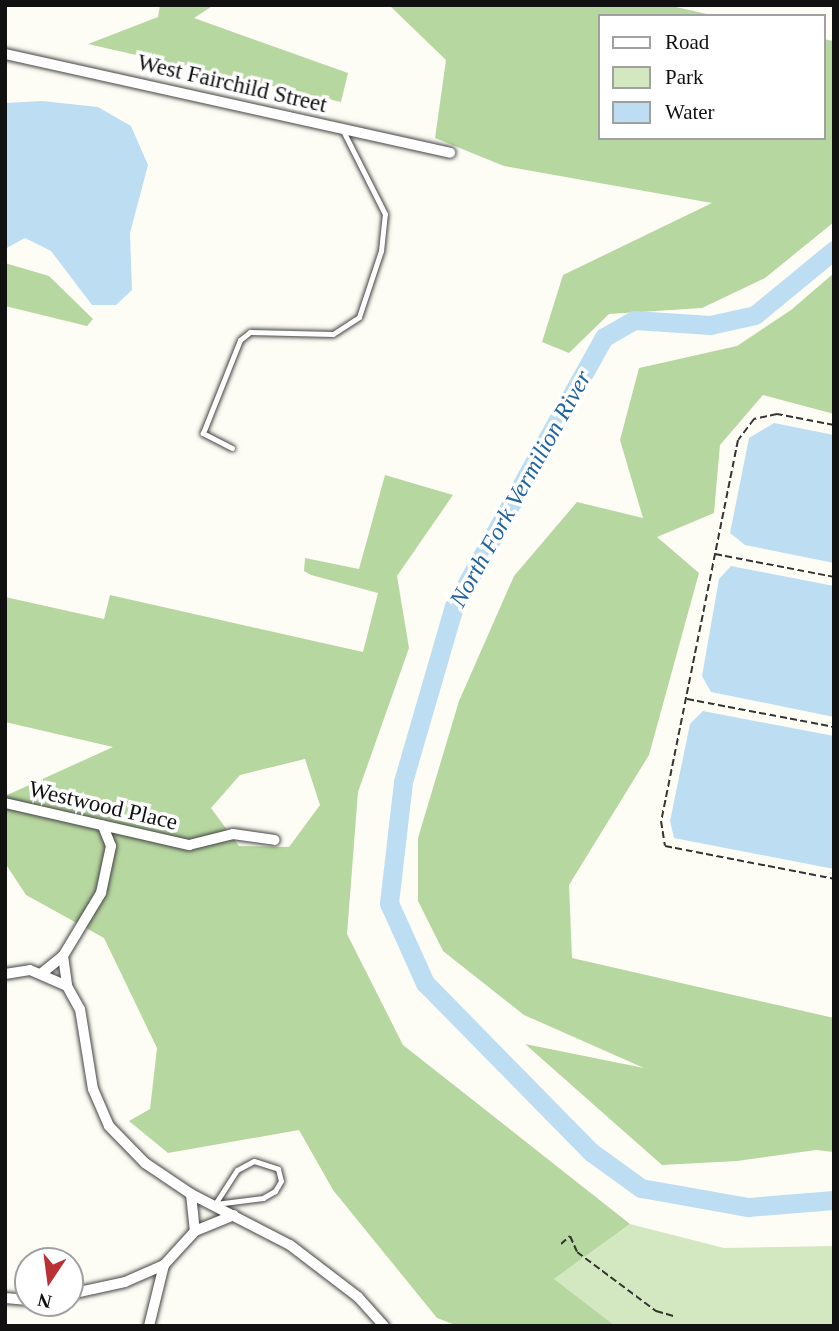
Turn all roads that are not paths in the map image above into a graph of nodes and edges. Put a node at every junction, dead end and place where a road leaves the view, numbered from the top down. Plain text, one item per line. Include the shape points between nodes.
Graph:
1 (5, 54) edge
2 (342, 129) junction
3 (450, 153) dead end
4 (232, 448) dead end
5 (5, 803) edge
6 (102, 826) junction
7 (275, 840) dead end
8 (64, 956) junction
9 (42, 973) junction
10 (5, 974) edge
11 (67, 986) junction
12 (191, 1194) junction
13 (215, 1204) junction
14 (234, 1215) junction
15 (195, 1231) junction
16 (164, 1265) junction
17 (84, 1291) edge
18 (149, 1326) edge
19 (384, 1326) edge

1 - 2 street, West Fairchild Street
2 - 3 street, West Fairchild Street
2 - 4 lane via 385,214 381,251 359,317 334,334 250,332 240,340 203,433
5 - 6 street, Westwood Place
6 - 7 street, Westwood Place via 189,845 233,834
6 - 8 street via 111,846 101,893
8 - 9 street
8 - 11 street
9 - 10 street
9 - 11 street
11 - 12 street via 80,1009 93,1089 108,1126 145,1163
12 - 13 street
12 - 15 street
13 - 13 lane via 262,1198 275,1191 281,1181 278,1169 254,1161 237,1170
13 - 14 street
14 - 15 street
14 - 19 street via 290,1245 358,1297
15 - 16 street
16 - 17 street via 125,1282
16 - 18 street

